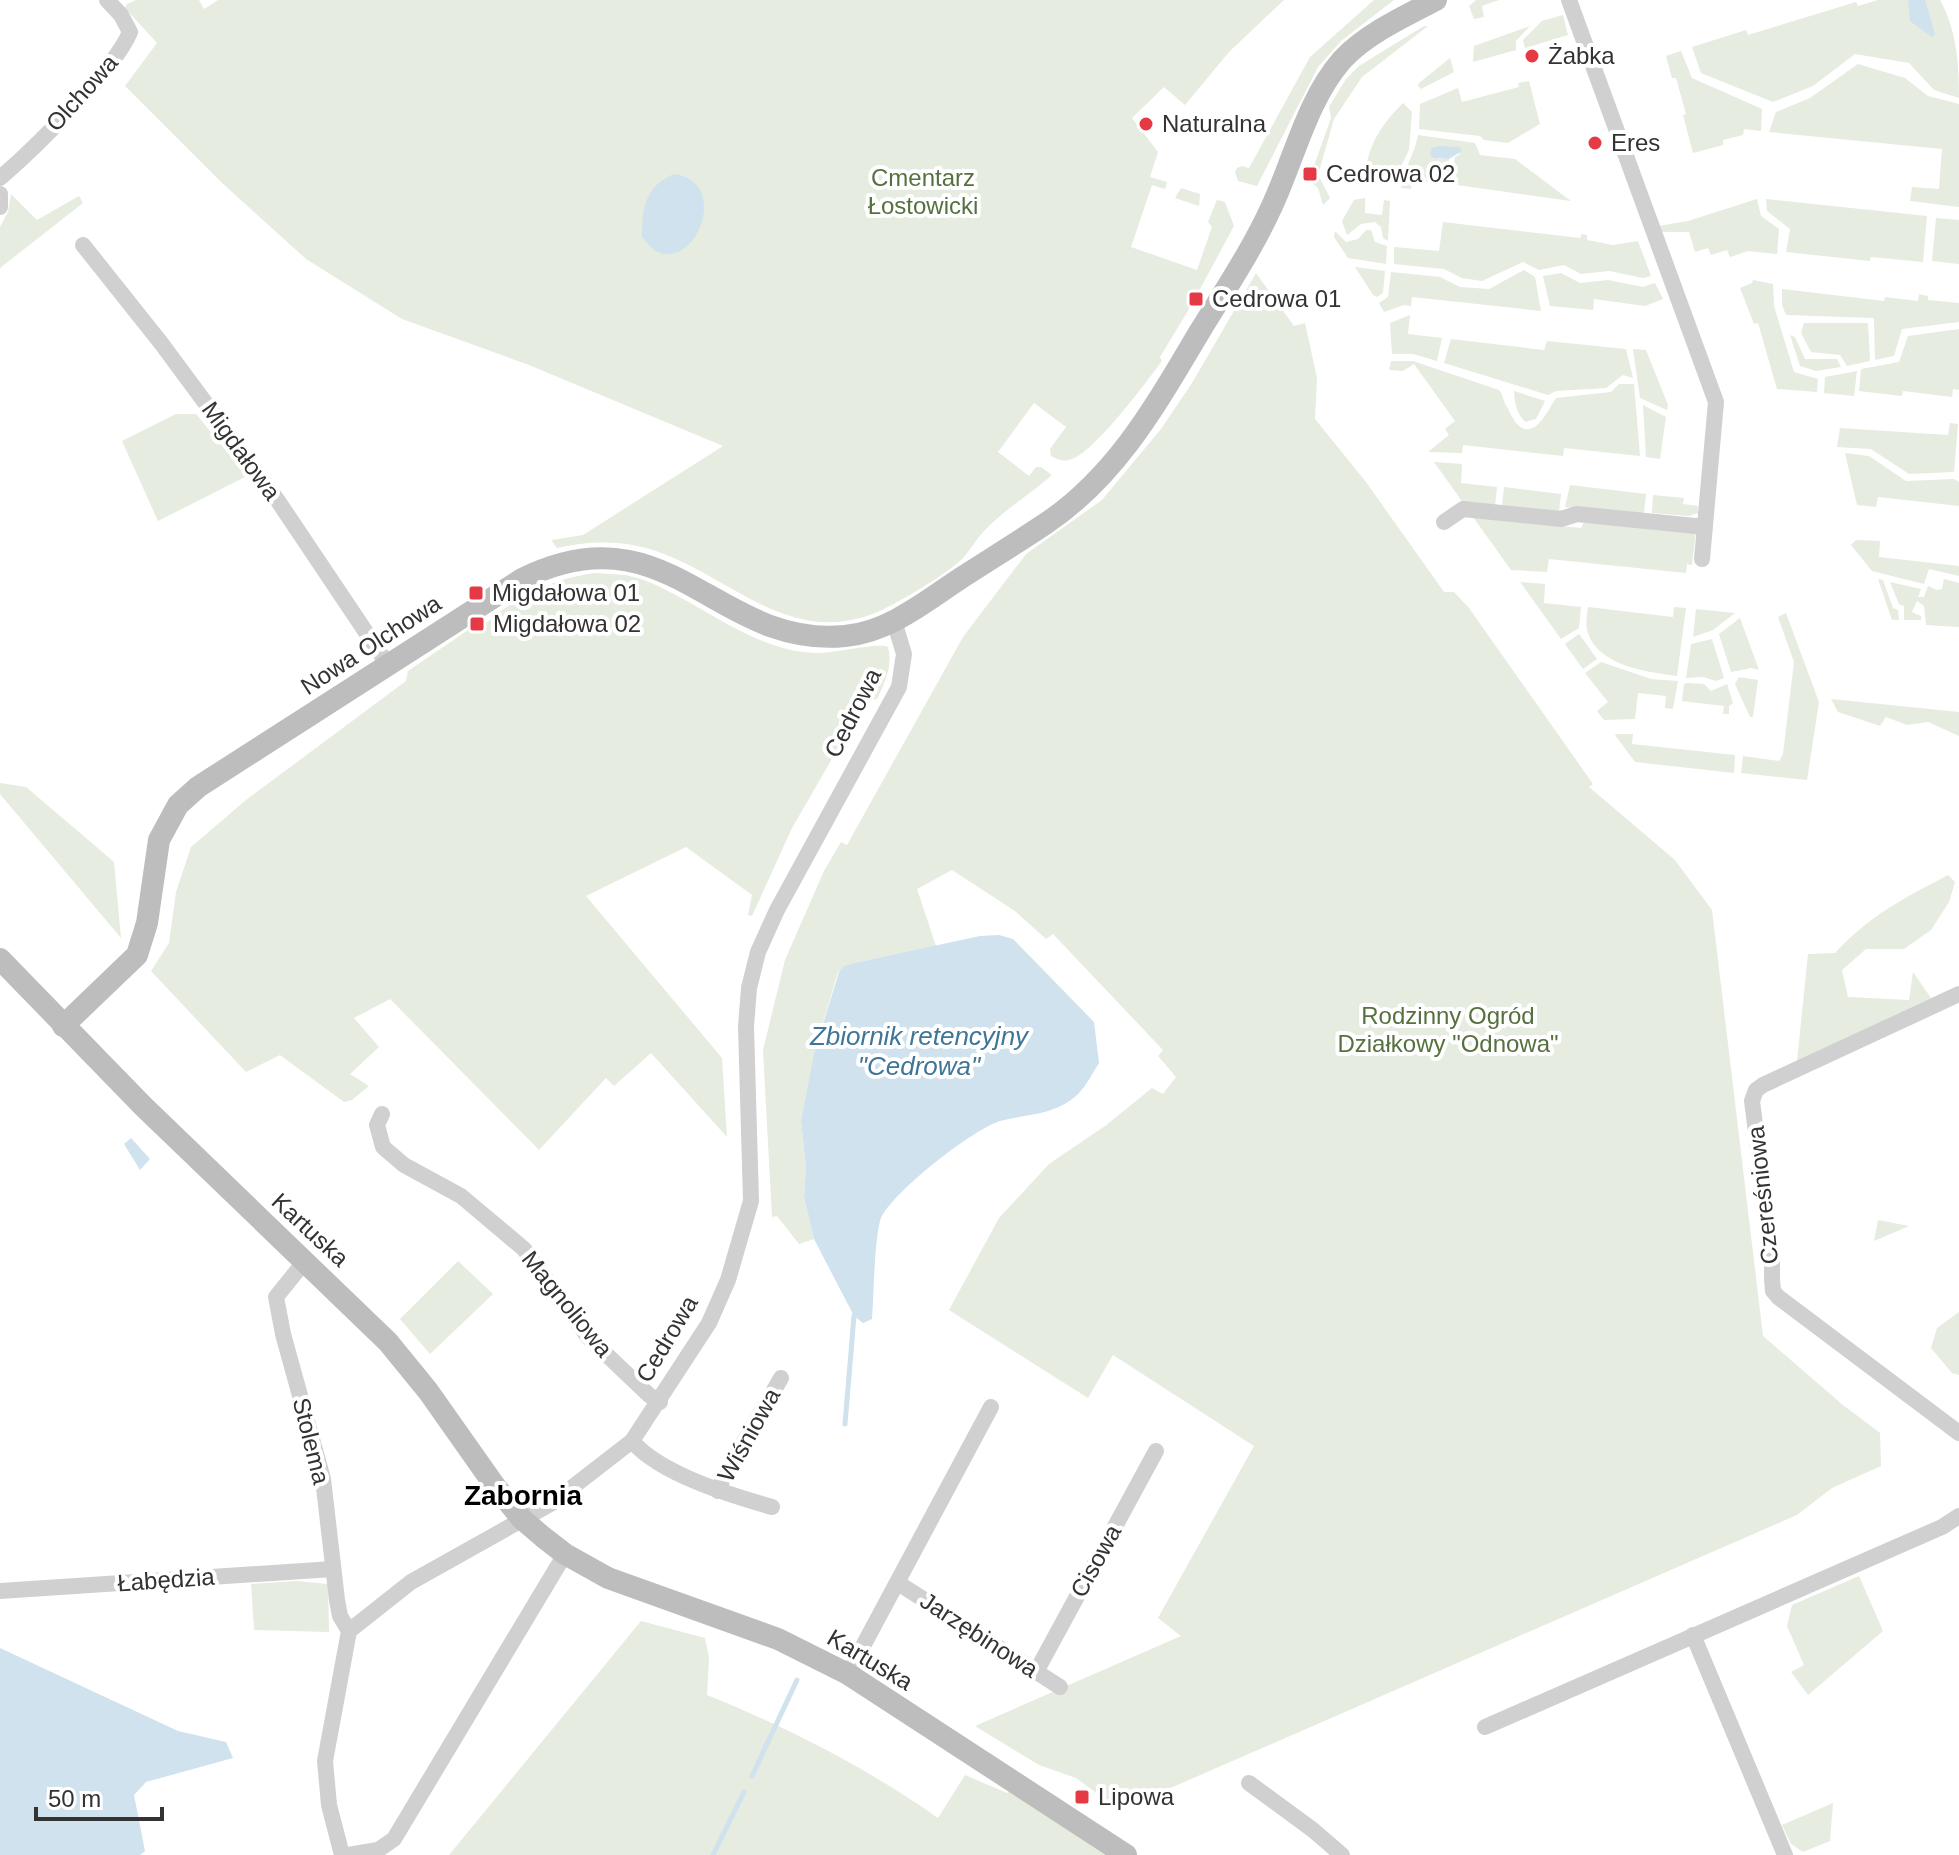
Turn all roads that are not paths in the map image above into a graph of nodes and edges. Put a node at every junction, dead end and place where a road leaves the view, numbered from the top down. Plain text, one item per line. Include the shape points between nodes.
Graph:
1 (107, 0) edge
2 (1436, 0) edge
3 (1569, 0) edge
4 (0, 178) edge
5 (0, 194) edge
6 (0, 207) edge
7 (83, 245) dead end
8 (1444, 522) dead end
9 (1705, 527) junction
10 (1702, 559) dead end
11 (894, 621) junction
12 (388, 665) junction
13 (0, 959) edge
14 (1959, 994) edge
15 (63, 1026) junction
16 (382, 1114) dead end
17 (305, 1261) junction
18 (781, 1378) dead end
19 (660, 1402) junction
20 (991, 1407) dead end
21 (1959, 1433) edge
22 (632, 1441) junction
23 (1156, 1451) dead end
24 (718, 1491) junction
25 (772, 1507) dead end
26 (1959, 1516) edge
27 (522, 1519) junction
28 (565, 1554) junction
29 (333, 1569) junction
30 (898, 1583) junction
31 (0, 1591) edge
32 (349, 1631) junction
33 (1693, 1635) junction
34 (1036, 1672) junction
35 (848, 1674) junction
36 (1060, 1687) dead end
37 (1485, 1727) dead end
38 (1249, 1783) dead end
39 (342, 1855) edge
40 (348, 1855) edge
41 (1126, 1855) edge
42 (1342, 1855) edge
43 (1785, 1855) edge

1 - 4 street, Olchowa via 130,32 125,46
2 - 11 street via 1369,39 1332,73 1255,240 1145,423 1114,464 1048,521
3 - 9 street via 1716,402
5 - 6 street
7 - 12 street, Migdałowa via 278,501
8 - 9 street via 1463,509
9 - 10 street
11 - 12 street, Nowa Olchowa via 847,636 783,631 648,564 587,558 563,561 522,579
11 - 19 street, Cedrowa via 904,654 899,687 758,952 746,1027 752,1175 748,1217 722,1296
12 - 15 street, Nowa Olchowa via 178,805 159,840 137,955
13 - 15 street, Kartuska
14 - 21 street, Czereśniowa via 1763,1085 1752,1101 1773,1291
15 - 17 street, Kartuska
16 - 19 street, Magnoliowa via 377,1125 383,1147 404,1165 461,1196 524,1249 588,1337
17 - 27 street, Kartuska via 388,1342
17 - 29 street, Stolema via 276,1297 323,1479
18 - 24 street, Wiśniowa
19 - 22 street, Cedrowa
20 - 30 street
22 - 24 street, Wiśniowa via 641,1452
22 - 27 street, Cedrowa via 552,1503
23 - 34 street, Cisowa
24 - 25 street, Wiśniowa
26 - 33 street
27 - 28 street, Kartuska
27 - 32 street via 411,1582
28 - 35 street, Kartuska via 624,1586 778,1639
28 - 40 street via 394,1839 378,1850
29 - 31 street, Łabędzia
29 - 32 street, Stolema via 340,1616
30 - 34 street, Jarzębinowa
30 - 35 street
32 - 39 street, Stolema via 325,1761
33 - 37 street
33 - 43 street
34 - 36 street, Jarzębinowa
35 - 41 street, Kartuska
38 - 42 street

